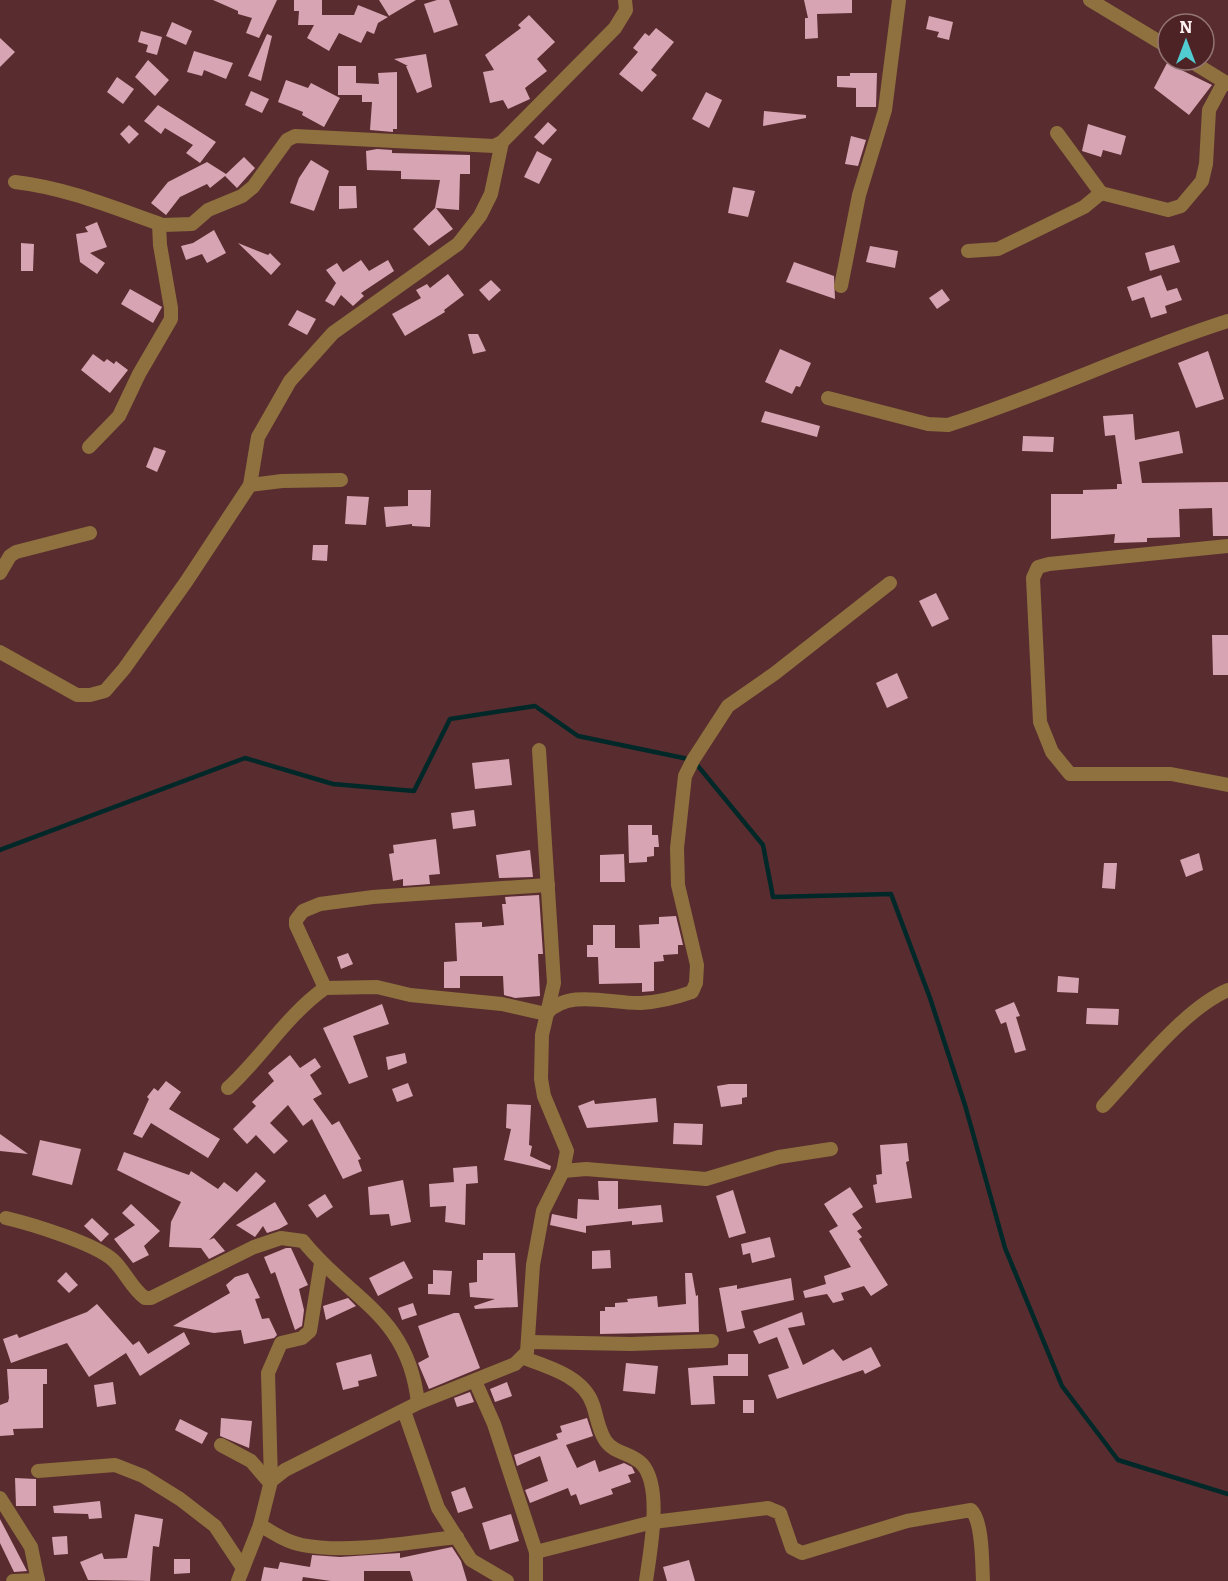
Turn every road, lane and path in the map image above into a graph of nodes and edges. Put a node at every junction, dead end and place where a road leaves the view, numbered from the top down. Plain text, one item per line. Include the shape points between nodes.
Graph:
1 (624, 0) edge
2 (899, 0) edge
3 (1090, 0) edge
4 (1156, 40) edge
5 (1208, 72) edge
6 (1226, 83) edge
7 (1057, 133) dead end
8 (502, 142) junction
9 (15, 182) dead end
10 (1101, 193) junction
11 (159, 224) junction
12 (968, 251) dead end
13 (841, 286) dead end
14 (1228, 321) edge
15 (828, 399) dead end
16 (89, 447) dead end
17 (342, 480) dead end
18 (250, 485) junction
19 (90, 533) dead end
20 (1228, 546) edge
21 (0, 573) edge
22 (890, 583) dead end
23 (0, 652) edge
24 (539, 750) dead end
25 (1228, 785) edge
26 (548, 885) junction
27 (325, 988) junction
28 (1228, 990) edge
29 (546, 1014) junction
30 (228, 1088) dead end
31 (1103, 1106) dead end
32 (831, 1149) dead end
33 (563, 1171) junction
34 (6, 1218) dead end
35 (321, 1263) junction
36 (712, 1341) dead end
37 (529, 1342) junction
38 (524, 1358) junction
39 (475, 1381) junction
40 (418, 1403) junction
41 (404, 1411) junction
42 (221, 1444) dead end
43 (38, 1471) dead end
44 (271, 1482) junction
45 (0, 1498) edge
46 (653, 1522) junction
47 (260, 1525) junction
48 (457, 1538) junction
49 (536, 1552) junction
50 (240, 1575) edge
51 (13, 1581) edge
52 (38, 1581) edge
53 (507, 1581) edge
54 (536, 1581) edge
55 (646, 1581) edge
56 (984, 1581) edge

1 - 8 street via 626,10 615,27
2 - 13 street via 885,110 859,195
3 - 4 street
5 - 6 street
6 - 10 street via 1209,110 1202,181 1181,206 1168,210
7 - 10 street
8 - 11 street via 484,148 295,136 287,140 242,196 208,210 192,224
8 - 18 street via 491,194 458,244 333,333 290,381 258,437
9 - 11 street via 46,185
10 - 12 street via 1084,207 998,249
11 - 16 street via 171,319 119,416
14 - 15 street via 948,424 928,424
17 - 18 street via 282,480
18 - 23 street via 186,582 105,691 77,694
19 - 21 street via 16,552
20 - 25 street via 1048,564 1038,567 1033,578 1040,722 1052,752 1070,774 1171,774
22 - 29 street via 728,706 685,776 678,885 697,965 692,992 643,1003 569,1000 556,1004
24 - 26 street
26 - 27 street via 374,897 320,904 303,911 296,925
26 - 29 street via 554,983
27 - 29 street via 377,987
27 - 30 street via 282,1026 254,1064
28 - 31 street via 1206,1002 1180,1025
29 - 33 street via 541,1079 544,1096 567,1150
32 - 33 street via 779,1157 706,1179 586,1169
33 - 37 street via 543,1211 533,1265
34 - 35 street via 52,1231 99,1251 112,1259 146,1299 281,1238 303,1241
35 - 40 street via 388,1322 410,1370
35 - 44 street via 310,1331 302,1338 281,1343 268,1373
36 - 37 street
37 - 38 street
38 - 39 street
38 - 46 street via 582,1385 593,1403 598,1428 611,1448 636,1458 648,1471
39 - 40 street
39 - 49 street via 494,1424
40 - 41 street
41 - 44 street via 314,1454
41 - 48 street via 438,1508
42 - 44 street via 251,1461
43 - 50 street via 115,1465 143,1476 215,1526
44 - 47 street
45 - 52 street via 32,1547
46 - 49 street
46 - 55 street
46 - 56 street via 768,1508 780,1513 792,1548 802,1553 907,1521 971,1510 979,1530
47 - 48 street via 302,1545 346,1547
47 - 50 street
48 - 53 street via 471,1560
49 - 54 street
51 - 52 street

